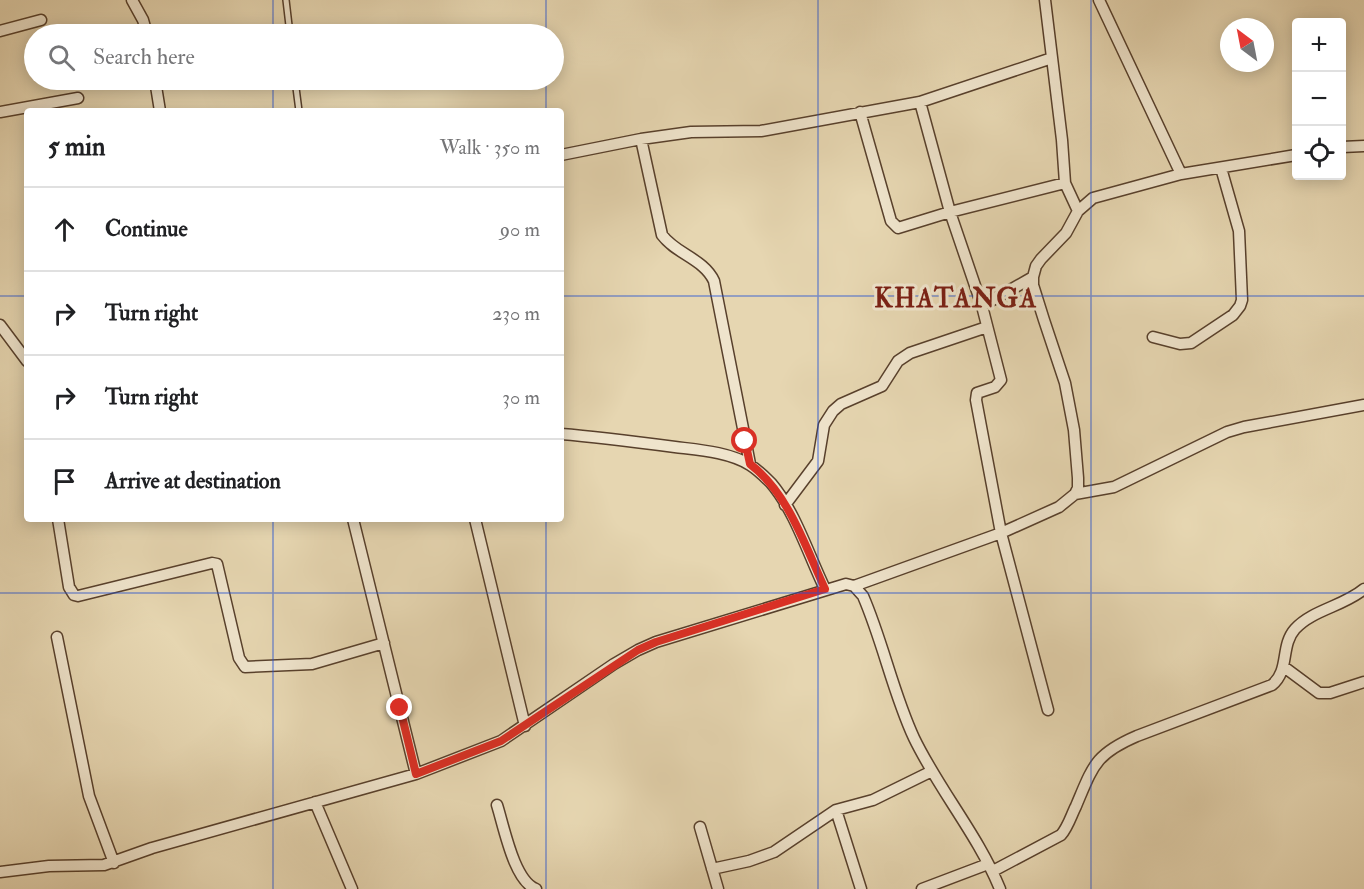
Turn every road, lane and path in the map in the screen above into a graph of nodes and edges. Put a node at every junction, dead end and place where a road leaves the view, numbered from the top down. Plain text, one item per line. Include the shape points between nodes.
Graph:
1 (132, 0) edge
2 (286, 0) edge
3 (1045, 0) edge
4 (1099, 0) edge
5 (41, 20) dead end
6 (26, 24) edge
7 (144, 24) edge
8 (289, 24) edge
9 (24, 25) edge
10 (0, 31) edge
11 (1052, 58) junction
12 (157, 90) edge
13 (296, 90) edge
14 (78, 98) dead end
15 (920, 102) junction
16 (160, 108) edge
17 (299, 108) edge
18 (0, 112) edge
19 (860, 112) junction
20 (640, 139) junction
21 (1364, 146) edge
22 (1346, 147) edge
23 (564, 154) edge
24 (1292, 156) edge
25 (1221, 168) junction
26 (1181, 174) junction
27 (1065, 183) junction
28 (1078, 211) junction
29 (950, 212) junction
30 (1033, 277) junction
31 (981, 306) junction
32 (0, 325) edge
33 (987, 327) junction
34 (1153, 337) dead end
35 (24, 357) edge
36 (1364, 405) edge
37 (564, 434) edge
38 (750, 464) junction
39 (1075, 494) junction
40 (785, 505) junction
41 (59, 522) edge
42 (354, 522) edge
43 (476, 522) edge
44 (1001, 533) junction
45 (854, 586) junction
46 (825, 589) junction
47 (1364, 589) edge
48 (57, 637) dead end
49 (384, 643) junction
50 (1284, 667) junction
51 (1364, 682) edge
52 (1048, 710) dead end
53 (525, 726) junction
54 (932, 771) junction
55 (416, 774) junction
56 (315, 802) junction
57 (497, 805) dead end
58 (836, 810) junction
59 (700, 827) dead end
60 (114, 862) junction
61 (991, 868) junction
62 (712, 869) junction
63 (0, 872) edge
64 (352, 889) edge
65 (536, 889) edge
66 (717, 889) edge
67 (861, 889) edge
68 (922, 889) edge
69 (1000, 889) edge

1 - 7 street
2 - 8 lane
3 - 11 street
4 - 26 street
5 - 6 street
9 - 10 street
11 - 15 street
11 - 27 street
12 - 16 street
13 - 17 lane
14 - 18 street
15 - 19 street
15 - 29 street
19 - 20 street via 761,131 691,132
19 - 29 street via 893,225 901,228
20 - 23 street
20 - 38 street via 662,235 672,247 704,268 714,281
21 - 22 street
24 - 25 street
25 - 26 street
25 - 34 street via 1239,231 1240,306 1191,343
26 - 28 street via 1093,198
27 - 28 street
27 - 29 street
28 - 30 street via 1066,233 1036,266
29 - 31 street
30 - 31 street
30 - 39 street via 1065,383 1074,430 1078,478
31 - 33 street
32 - 35 street
33 - 40 street via 910,353 898,361 882,386 833,411 824,425 818,460
33 - 44 street via 1001,380 995,387 977,393 976,400
36 - 39 street via 1227,432 1114,487
37 - 38 street via 709,452
38 - 40 street via 770,482
39 - 44 street via 1059,507
40 - 46 street
41 - 49 street via 69,587 74,595 217,564 240,661 245,667 312,664
42 - 49 street
43 - 53 street
44 - 45 street
44 - 52 street
45 - 46 street
45 - 54 street via 873,618 904,715
46 - 53 street via 638,650
47 - 50 street via 1297,627 1289,638
48 - 60 street via 89,796
49 - 55 street
50 - 51 street via 1319,693
50 - 61 street via 1278,680 1265,689 1137,736 1105,753 1092,768 1061,835
53 - 55 street via 501,741
54 - 58 street via 873,800
54 - 61 street
55 - 56 street
56 - 60 street
56 - 64 street
57 - 65 street via 519,873
58 - 62 street via 774,852
58 - 67 street
59 - 62 street
60 - 63 street via 93,867 33,867
61 - 68 street
61 - 69 street
62 - 66 street

